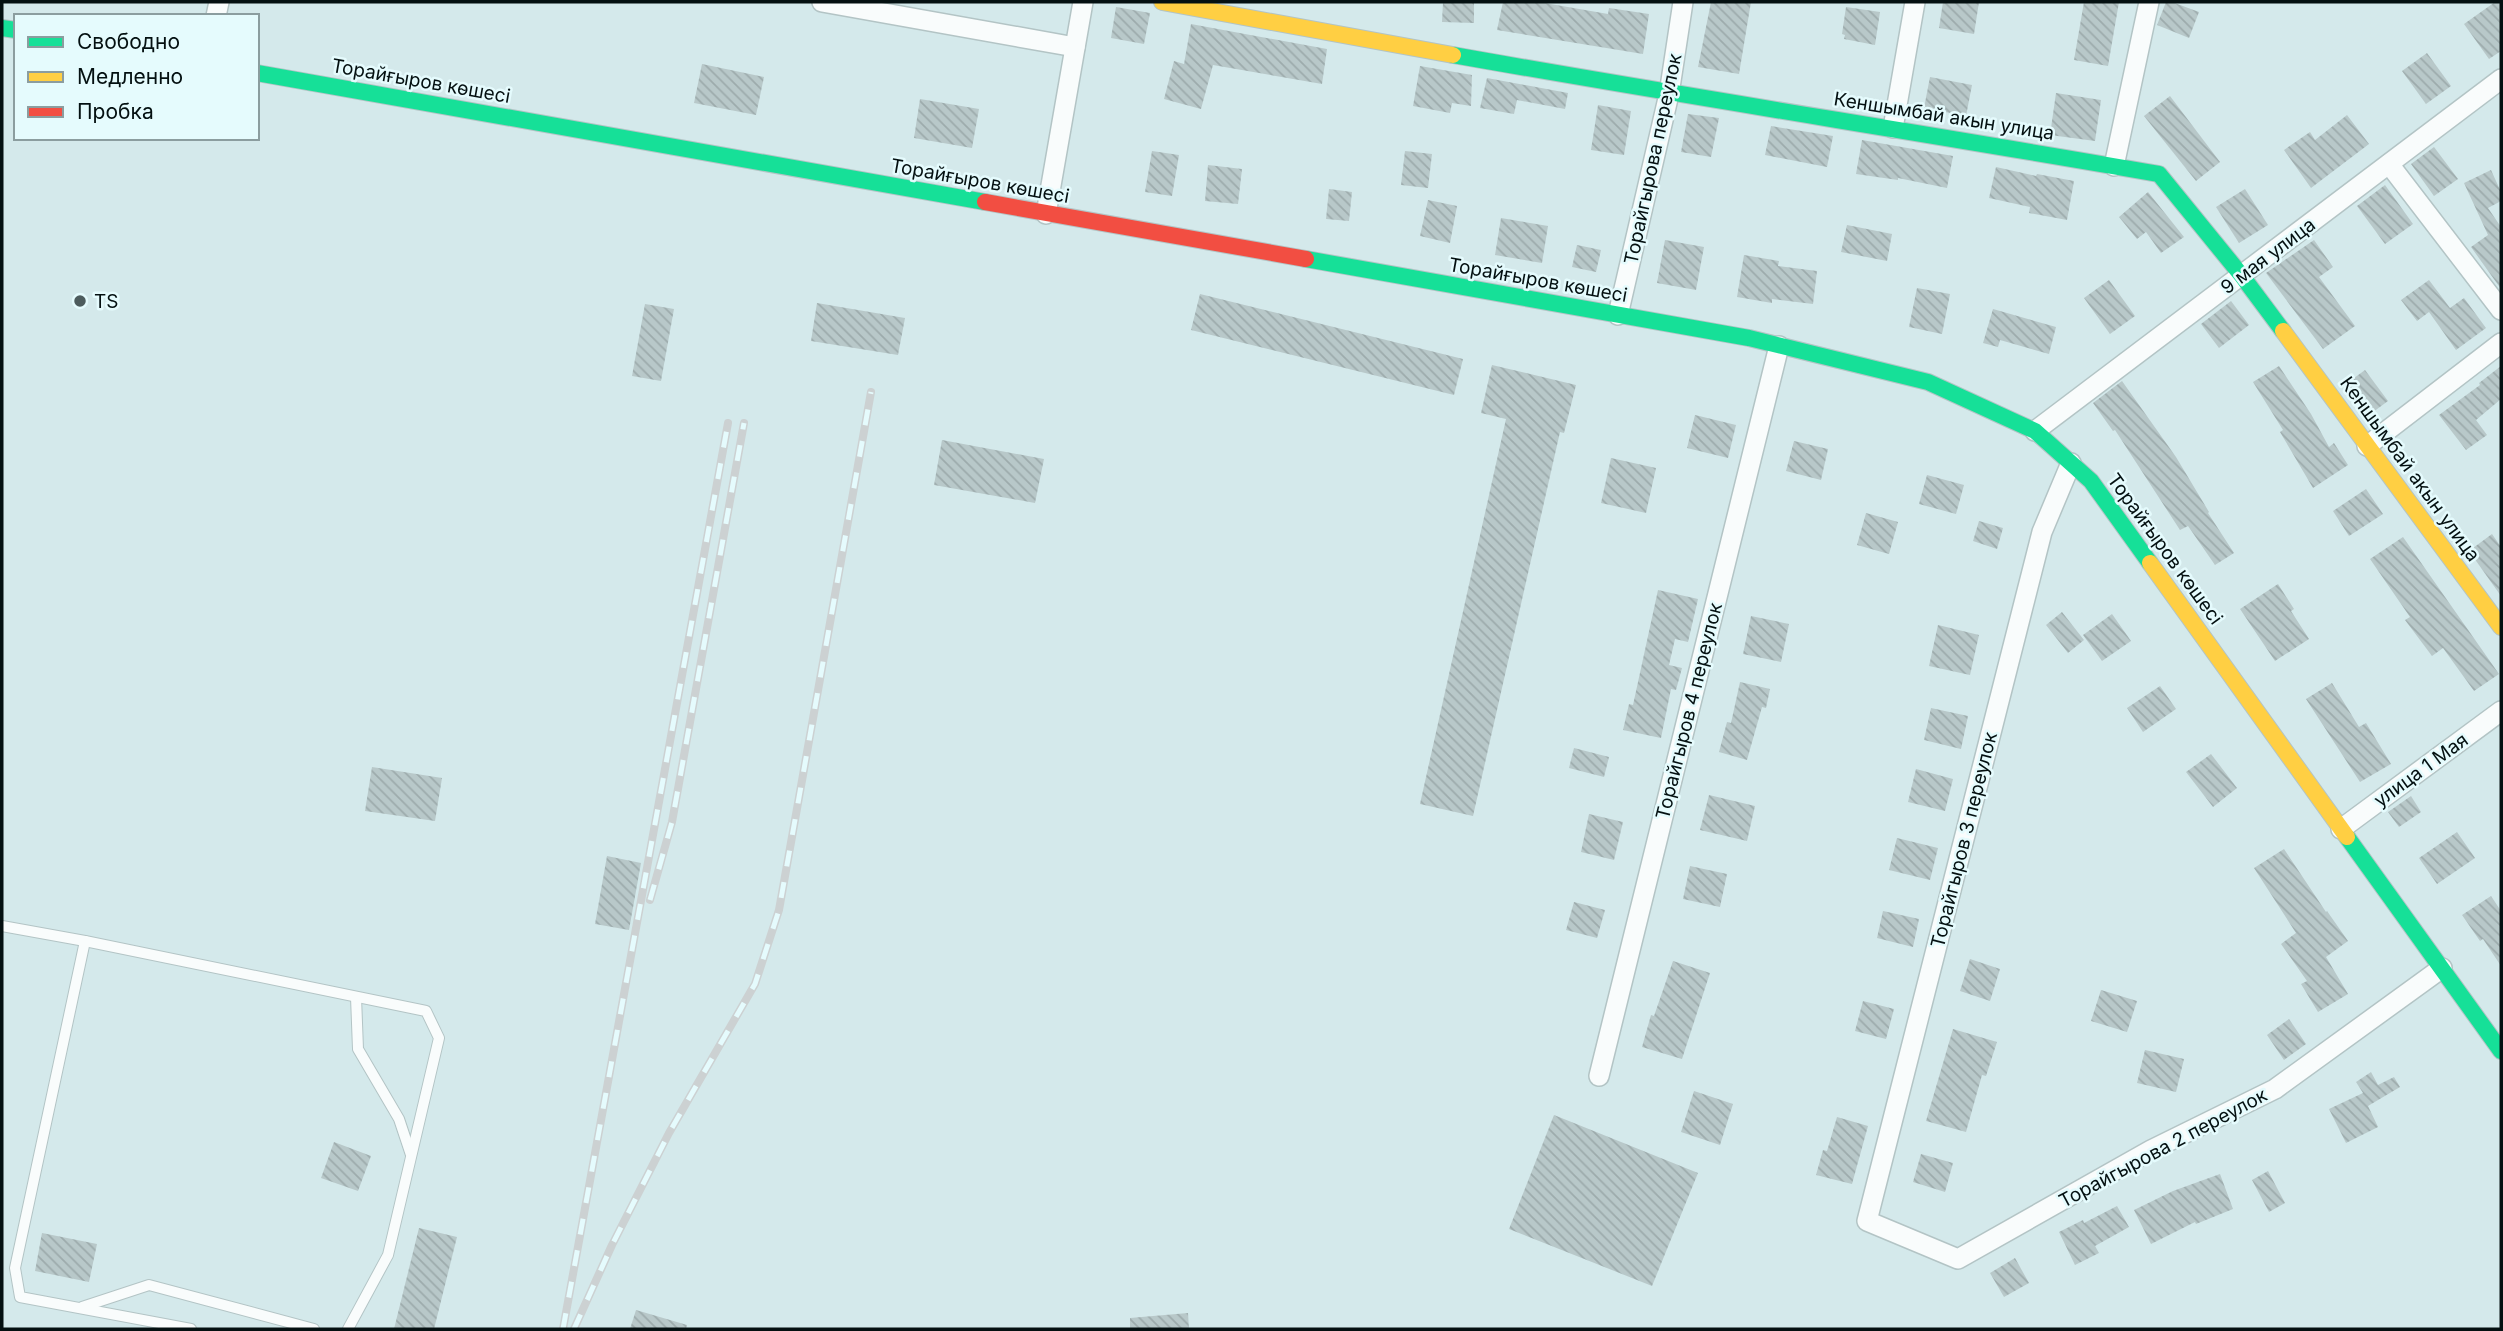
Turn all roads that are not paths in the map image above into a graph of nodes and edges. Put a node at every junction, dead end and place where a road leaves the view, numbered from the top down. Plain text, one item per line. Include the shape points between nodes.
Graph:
1 (822, 2) edge
2 (1083, 2) edge
3 (1162, 2) edge
4 (1683, 2) edge
5 (1915, 2) edge
6 (2150, 2) edge
7 (1075, 47) junction
8 (259, 73) edge
9 (2501, 79) edge
10 (1670, 94) junction
11 (1893, 128) junction
12 (2389, 163) junction
13 (2114, 166) junction
14 (1046, 214) junction
15 (2242, 276) junction
16 (2501, 310) edge
17 (1618, 315) junction
18 (2501, 344) edge
19 (1779, 346) junction
20 (2035, 431) junction
21 (2367, 446) junction
22 (2071, 463) junction
23 (2501, 627) edge
24 (2501, 711) edge
25 (2341, 829) junction
26 (2, 926) edge
27 (85, 941) junction
28 (2442, 968) junction
29 (356, 997) junction
30 (2501, 1051) edge
31 (1598, 1076) dead end
32 (411, 1157) junction
33 (1867, 1220) joint
34 (78, 1308) junction
35 (191, 1329) edge
36 (314, 1329) edge
37 (348, 1329) edge

1 - 7 street
2 - 7 street
3 - 10 street, Кеншымбай акын улица
4 - 10 street, Торайгырова переулок
5 - 11 street
6 - 13 street
7 - 14 street
8 - 14 street, Торайғыров көшесі
9 - 12 street, 9 мая улица
10 - 11 street, Кеншымбай акын улица
10 - 17 street, Торайгырова переулок
11 - 13 street, Кеншымбай акын улица
12 - 15 street, 9 мая улица
12 - 16 street
13 - 15 street, Кеншымбай акын улица via 2159,174
14 - 17 street, Торайғыров көшесі
15 - 20 street, 9 мая улица
15 - 21 street, Кеншымбай акын улица
17 - 19 street, Торайғыров көшесі
18 - 21 street
19 - 20 street, Торайғыров көшесі via 1928,382
19 - 31 street, Торайгыров 4 переулок
20 - 22 street, Торайғыров көшесі
21 - 23 street, Кеншымбай акын улица
22 - 25 street, Торайғыров көшесі via 2091,481
22 - 33 street, Торайгыров 3 переулок via 2042,532
24 - 25 street, улица 1 Мая
25 - 28 street, Торайғыров көшесі
26 - 27 lane
27 - 29 lane
27 - 34 lane via 15,1268 20,1297
28 - 30 street, Торайғыров көшесі
28 - 33 street, Торайгырова 2 переулок via 2275,1089 2151,1150 1958,1259
29 - 32 lane via 358,1049 399,1119
29 - 32 lane via 426,1011 439,1038
32 - 37 lane via 388,1255
34 - 35 lane
34 - 36 lane via 149,1285

